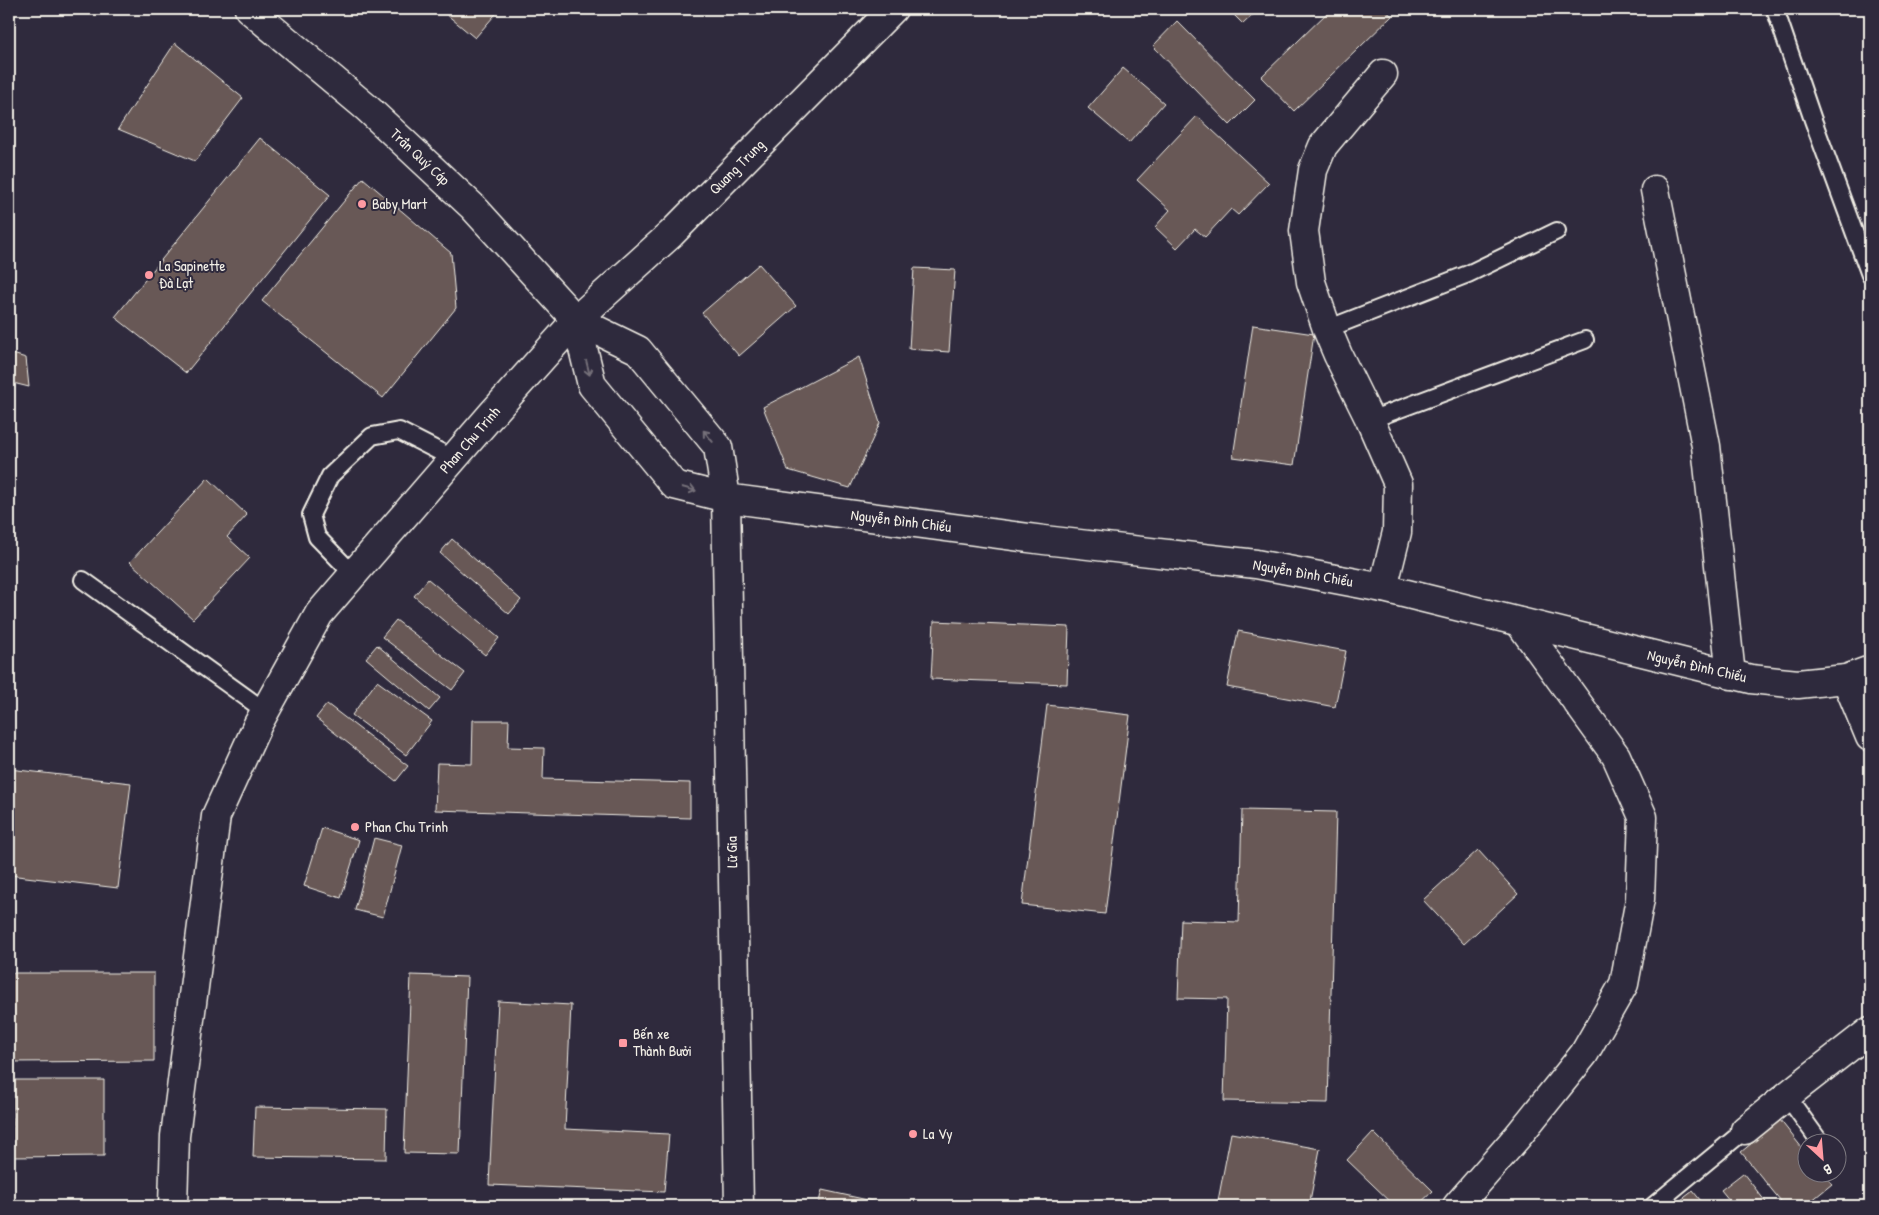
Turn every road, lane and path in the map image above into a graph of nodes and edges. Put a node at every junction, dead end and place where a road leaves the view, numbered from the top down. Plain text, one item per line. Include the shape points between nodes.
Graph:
1 (893, 9) edge
2 (1775, 9) edge
3 (252, 10) edge
4 (1382, 74) dead end
5 (1655, 190) dead end
6 (1557, 231) dead end
7 (1870, 275) edge
8 (576, 320) junction
9 (1327, 329) junction
10 (1585, 340) dead end
11 (1370, 420) junction
12 (454, 459) junction
13 (726, 498) junction
14 (353, 574) junction
15 (83, 580) dead end
16 (1383, 588) junction
17 (1519, 622) junction
18 (1858, 674) edge
19 (1731, 675) junction
20 (265, 711) junction
21 (1870, 737) edge
22 (1870, 1032) edge
23 (1787, 1096) junction
24 (1745, 1130) joint
25 (1813, 1132) edge
26 (173, 1206) edge
27 (739, 1206) edge
28 (1457, 1206) edge
29 (1653, 1206) edge

1 - 8 main road, Quang Trung via 671,234
2 - 7 lane
3 - 8 main road, Trần Quý Cáp via 367,108 473,206
4 - 9 main road via 1323,146 1312,170 1304,231 1311,282
5 - 19 main road via 1706,446
6 - 9 lane via 1468,274
8 - 12 main road, Phan Chu Trinh
13 -> 8 main road, Lữ Gia via 718,447 638,350
8 -> 13 main road, Nguyễn Đình Chiểu via 592,385 674,485
9 - 11 main road
10 - 11 lane
11 - 16 main road via 1398,484 1397,532
12 - 14 main road, Phan Chu Trinh
12 - 14 lane via 399,431 372,436 330,476 311,514 317,537
13 - 16 main road, Nguyễn Đình Chiểu via 1256,564
13 - 27 main road, Lữ Gia
14 - 20 main road, Phan Chu Trinh via 319,614
15 - 20 lane
16 - 17 main road, Nguyễn Đình Chiểu
17 - 19 main road, Nguyễn Đình Chiểu
17 - 28 main road via 1616,756 1643,817 1640,900 1624,984 1584,1054
18 - 19 main road, Nguyễn Đình Chiểu via 1798,684
18 - 21 main road
20 - 26 main road, Phan Chu Trinh via 216,816 175,1136
22 - 23 main road
23 - 24 main road
23 - 25 lane
24 - 29 lane

